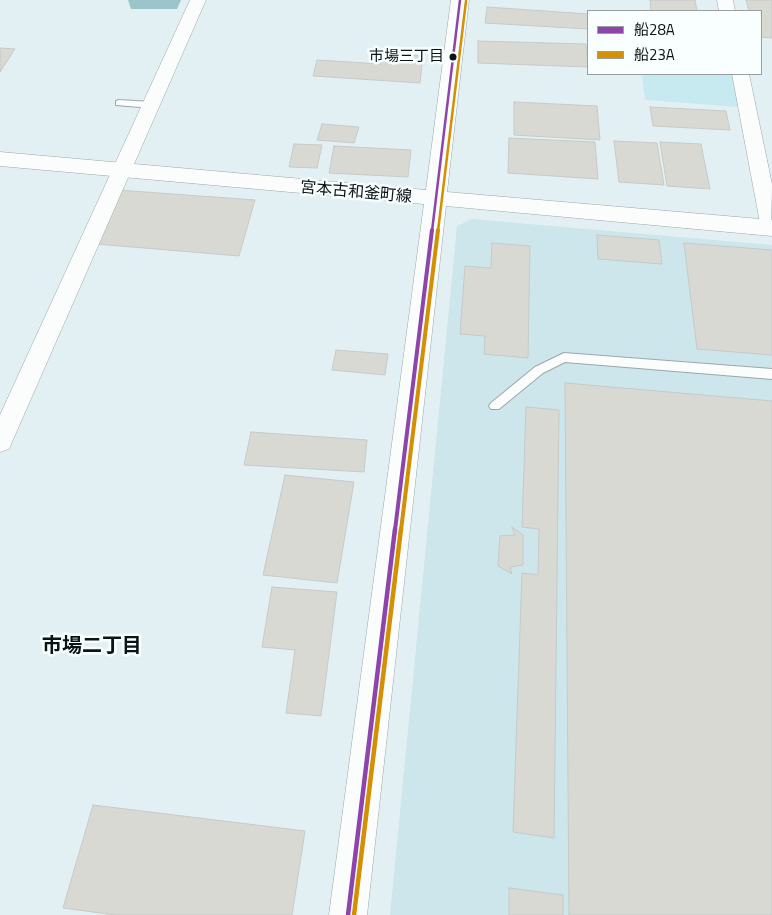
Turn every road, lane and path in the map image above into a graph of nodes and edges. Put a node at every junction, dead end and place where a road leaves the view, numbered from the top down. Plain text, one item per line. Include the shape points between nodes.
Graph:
1 (198, 0) edge
2 (460, 0) edge
3 (740, 75) edge
4 (120, 103) dead end
5 (152, 105) junction
6 (0, 159) edge
7 (123, 172) junction
8 (436, 200) junction
9 (772, 228) edge
10 (772, 374) edge
11 (495, 406) dead end
12 (0, 442) edge
13 (348, 915) edge

1 - 5 street
2 - 8 street
3 - 9 street
4 - 5 lane
5 - 7 street
6 - 7 street, 宮本古和釜町線
7 - 8 street, 宮本古和釜町線
7 - 12 street
8 - 9 street, 宮本古和釜町線
8 - 13 street
10 - 11 lane via 564,356 539,370

